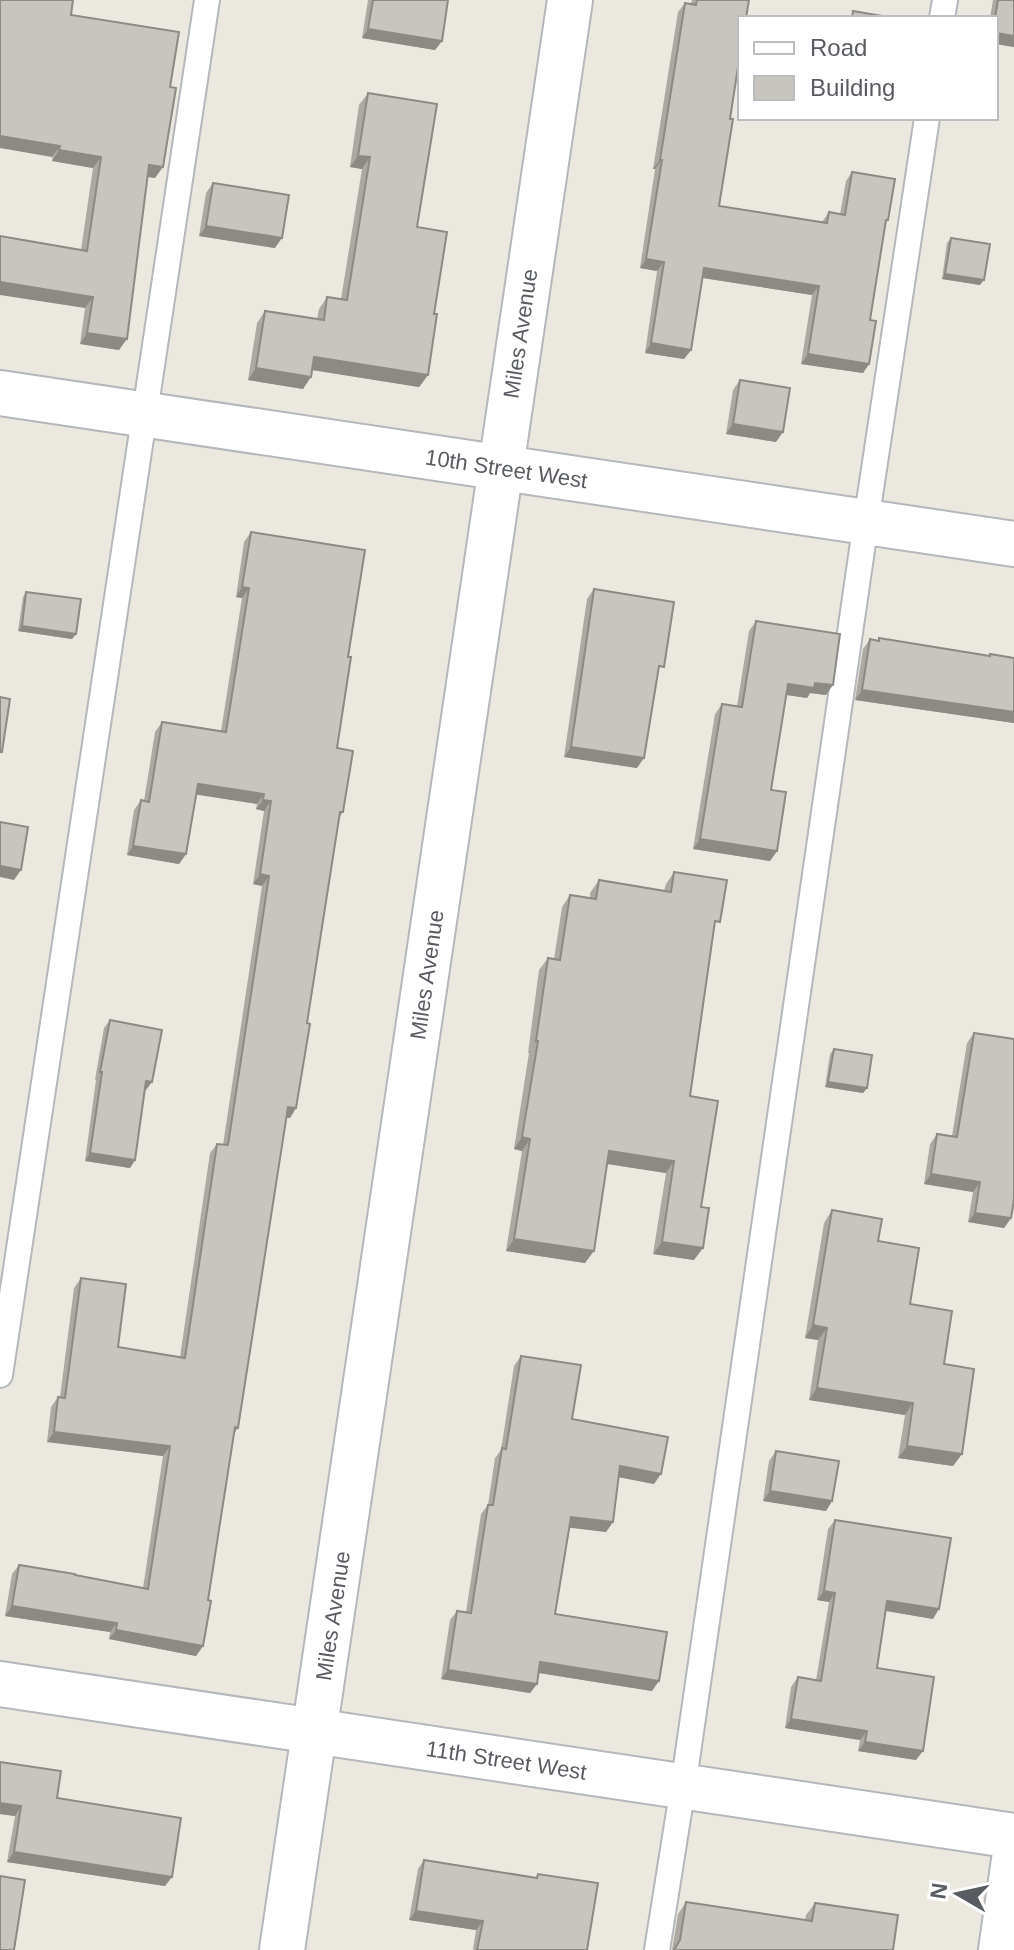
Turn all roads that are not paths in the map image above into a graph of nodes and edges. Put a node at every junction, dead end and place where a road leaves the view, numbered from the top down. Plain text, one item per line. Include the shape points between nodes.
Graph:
1 (207, 0) edge
2 (570, 0) edge
3 (927, 120) edge
4 (0, 393) edge
5 (146, 415) junction
6 (499, 468) junction
7 (866, 522) junction
8 (1014, 544) edge
9 (0, 1375) edge
10 (0, 1684) edge
11 (316, 1731) junction
12 (683, 1787) junction
13 (1014, 1836) edge
14 (1014, 1860) edge
15 (282, 1950) edge
16 (657, 1950) edge
17 (1001, 1950) edge

1 - 5 lane
2 - 6 street, Miles Avenue
3 - 7 lane
4 - 5 street, 10th Street West
5 - 6 street, 10th Street West
5 - 9 lane
6 - 7 street, 10th Street West
6 - 11 street, Miles Avenue
7 - 8 street, 10th Street West
7 - 12 lane
10 - 11 street, 11th Street West
11 - 12 street, 11th Street West
11 - 15 street, Miles Avenue
12 - 13 street, 11th Street West
12 - 16 lane
14 - 17 street

